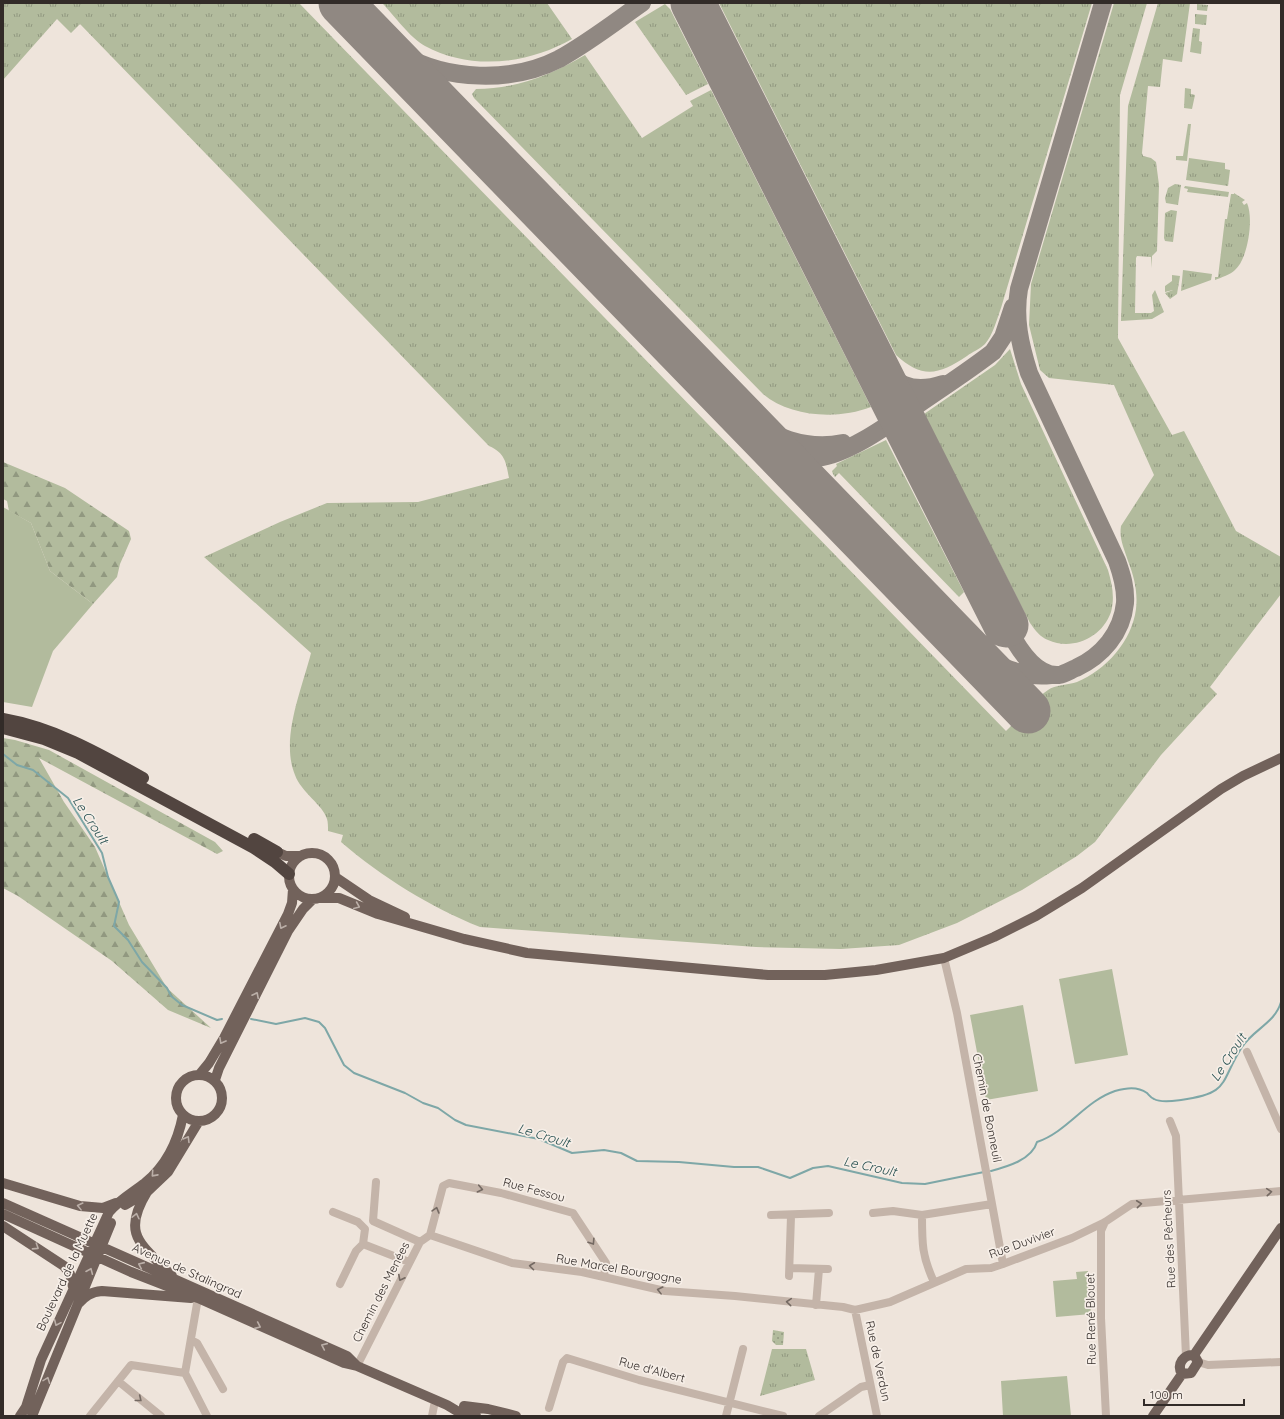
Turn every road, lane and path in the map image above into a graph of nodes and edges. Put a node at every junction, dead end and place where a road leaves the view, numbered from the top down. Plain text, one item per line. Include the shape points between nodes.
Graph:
1 (3, 719) edge
2 (3, 728) edge
3 (1281, 758) edge
4 (278, 852) joint
5 (301, 856) junction
6 (289, 874) junction
7 (335, 877) junction
8 (293, 889) junction
9 (317, 899) junction
10 (431, 929) junction
11 (975, 945) junction
12 (944, 958) junction
13 (914, 963) junction
14 (1247, 1052) dead end
15 (200, 1074) junction
16 (215, 1080) junction
17 (183, 1115) junction
18 (199, 1121) junction
19 (1170, 1121) dead end
20 (1281, 1129) edge
21 (376, 1182) dead end
22 (3, 1183) edge
23 (1281, 1191) edge
24 (147, 1192) junction
25 (1179, 1200) junction
26 (118, 1202) junction
27 (3, 1203) edge
28 (992, 1204) junction
29 (333, 1212) dead end
30 (829, 1213) dead end
31 (873, 1213) dead end
32 (3, 1214) edge
33 (771, 1215) dead end
34 (922, 1215) junction
35 (791, 1216) junction
36 (1105, 1222) junction
37 (3, 1226) edge
38 (1280, 1228) edge
39 (430, 1235) junction
40 (420, 1242) junction
41 (79, 1243) junction
42 (363, 1244) junction
43 (109, 1256) junction
44 (409, 1262) junction
45 (1003, 1264) junction
46 (790, 1268) junction
47 (818, 1269) junction
48 (828, 1269) dead end
49 (604, 1276) junction
50 (789, 1276) dead end
51 (176, 1280) junction
52 (934, 1282) junction
53 (340, 1284) dead end
54 (73, 1287) junction
55 (198, 1298) junction
56 (816, 1305) junction
57 (75, 1306) junction
58 (855, 1310) junction
59 (191, 1340) junction
60 (743, 1349) dead end
61 (1193, 1358) junction
62 (1281, 1362) edge
63 (356, 1366) junction
64 (185, 1373) junction
65 (1182, 1374) junction
66 (118, 1381) junction
67 (870, 1385) junction
68 (223, 1389) dead end
69 (435, 1401) junction
70 (730, 1403) junction
71 (447, 1405) junction
72 (549, 1408) dead end
73 (20, 1416) edge
74 (32, 1416) edge
75 (90, 1416) edge
76 (161, 1416) edge
77 (207, 1416) edge
78 (432, 1416) edge
79 (476, 1416) edge
80 (516, 1416) edge
81 (726, 1416) edge
82 (783, 1416) edge
83 (818, 1416) edge
84 (877, 1416) edge
85 (1106, 1416) edge
86 (1153, 1416) edge

1 - 4 highway via 38,728 82,745
2 - 6 highway via 44,739 78,753 254,848
3 - 11 main road via 1221,789 1057,904 1016,927
4 - 5 main road via 286,856
5 - 6 main road via 295,861
5 - 7 main road via 321,855 331,864
6 - 8 main road
7 - 9 main road via 331,890
7 - 10 main road via 369,900
8 - 9 main road via 302,897
8 -> 15 main road via 292,903 285,920 224,1038
9 -> 10 main road via 339,898 378,914
16 -> 9 main road via 288,931 303,909
10 - 13 main road via 527,953 768,975 825,975
11 - 12 main road
11 - 13 main road
12 - 13 main road
12 - 28 street, Chemin de Bonneuil via 957,1013
14 - 20 street
15 - 16 main road
15 - 17 main road via 184,1079 177,1089 176,1101
16 - 18 main road via 221,1089 222,1103 214,1116
17 - 18 main road
17 -> 26 main road, Boulevard de la Muette via 179,1133 166,1160 145,1183
24 -> 18 main road, Boulevard de la Muette via 168,1172
19 - 25 street, Rue des Pêcheurs via 1176,1136
21 - 40 street via 373,1221
26 -> 22 main road via 103,1208 80,1206
25 -> 23 street, Rue Duvivier
51 -> 24 main road via 139,1242 134,1230 138,1207
57 -> 24 main road, Boulevard de la Muette via 113,1216
36 -> 25 street, Rue Duvivier via 1132,1204
25 - 61 street, Rue des Pêcheurs
26 - 54 main road, Boulevard de la Muette via 109,1212
27 - 41 main road, Avenue de Stalingrad
28 - 34 street
28 - 45 street, Chemin de Bonneuil
29 - 42 street via 358,1222 365,1229
30 - 35 street
31 - 34 street via 892,1211
32 - 41 main road, Avenue de Stalingrad
33 - 35 street
34 - 52 street via 925,1262
35 - 46 street
36 - 45 street, Rue Duvivier via 1072,1238
36 - 85 street, Rue René Blouet via 1101,1231
37 -> 54 main road via 64,1266 70,1274
38 - 61 main road
39 - 40 street, Chemin des Menées
49 -> 39 street, Rue Marcel Bourgogne via 512,1263
39 -> 49 street, Rue Fessou via 443,1186 449,1183 501,1193 573,1213 606,1264
40 - 44 street, Chemin des Menées
41 - 43 main road, Avenue de Stalingrad
42 - 44 street
42 - 53 street via 356,1250
51 -> 43 main road, Avenue de Stalingrad
43 - 55 main road, Avenue de Stalingrad
44 -> 63 street, Chemin des Menées
45 - 52 street, Rue Duvivier via 991,1268 966,1269
46 - 47 street
46 - 50 street
47 - 48 street
47 - 56 street
56 -> 49 street, Rue Marcel Bourgogne via 665,1291
63 -> 51 main road, Avenue de Stalingrad via 347,1356
52 - 58 street, Rue Duvivier via 890,1302
54 -> 73 main road, Boulevard de la Muette via 41,1360 26,1407
55 - 57 main road via 95,1291
55 - 59 street
55 -> 63 main road, Avenue de Stalingrad
56 - 58 street, Rue Marcel Bourgogne
74 -> 57 main road, Boulevard de la Muette
58 - 67 street, Rue de Verdun
59 - 64 street
59 - 68 street via 198,1343
60 - 70 street
61 - 62 street via 1208,1365
61 - 65 main road via 1191,1373
61 - 65 main road via 1179,1365
63 - 69 main road, Avenue de Stalingrad
64 - 66 street via 131,1365
64 - 77 street
65 - 86 main road
66 - 75 street
66 -> 76 street
67 - 83 street via 861,1387
67 - 84 street, Rue de Verdun
69 - 71 main road, Avenue de Stalingrad
69 - 78 street
70 - 72 street, Rue d'Albert via 639,1380 567,1358 563,1362
70 - 81 street
70 - 82 street, Rue d'Albert
71 - 79 main road, Avenue de Stalingrad via 457,1411
71 - 80 main road, Avenue de Stalingrad via 488,1409

